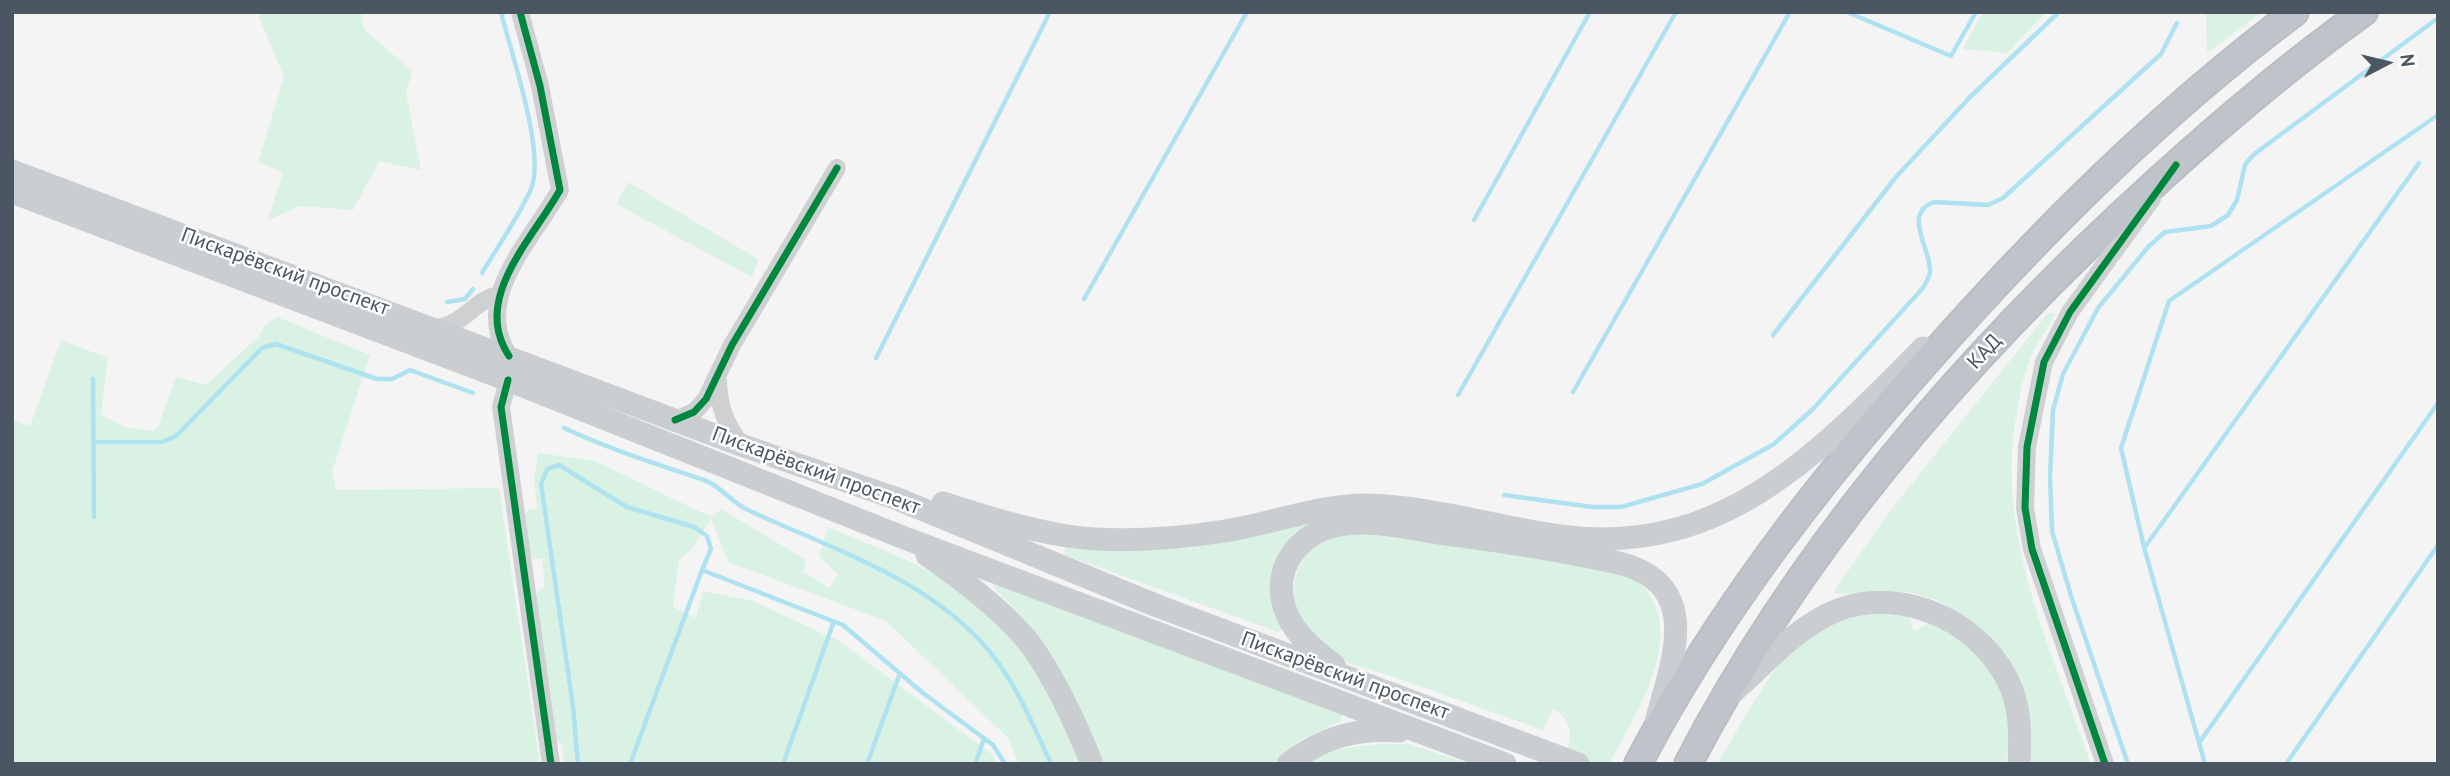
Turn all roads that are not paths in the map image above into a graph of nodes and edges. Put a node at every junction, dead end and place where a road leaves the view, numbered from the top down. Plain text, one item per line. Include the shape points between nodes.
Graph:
1 (520, 12) edge
2 (2295, 12) edge
3 (2364, 12) edge
4 (2176, 165) junction
5 (837, 168) dead end
6 (12, 171) edge
7 (12, 192) edge
8 (2003, 274) junction
9 (498, 295) junction
10 (437, 328) junction
11 (509, 356) junction
12 (508, 380) junction
13 (718, 380) junction
14 (675, 420) junction
15 (741, 445) junction
16 (895, 498) junction
17 (902, 537) junction
18 (1359, 683) junction
19 (1718, 706) junction
20 (1651, 738) junction
21 (1448, 742) junction
22 (551, 764) edge
23 (1092, 764) edge
24 (1288, 764) edge
25 (1505, 764) edge
26 (1578, 764) edge
27 (1638, 764) edge
28 (1688, 764) edge
29 (2019, 764) edge
30 (2105, 764) edge

1 - 9 street via 560,190
2 - 8 highway, КАД via 2158,122
3 - 4 highway, КАД via 2263,88
4 - 19 highway, КАД via 2088,244 1943,397 1812,563
4 - 30 street via 2070,313 2044,362 2027,447 2025,508 2032,549
5 - 13 street via 732,345
6 - 10 main road, Пискарёвский проспект
7 - 12 main road, Пискарёвский проспект
8 - 16 main road via 1813,456 1747,501 1675,530 1606,539 1568,537 1366,505 1178,537 1074,536 932,500
8 - 20 highway, КАД via 1814,492 1739,596
9 - 10 street via 487,298 456,325
9 - 11 street via 495,328
10 - 11 main road, Пискарёвский проспект
11 - 14 main road, Пискарёвский проспект
12 - 17 main road, Пискарёвский проспект
12 - 22 street via 501,407
13 - 14 street via 694,412
13 - 15 street via 719,406
14 - 15 main road, Пискарёвский проспект
15 - 16 main road, Пискарёвский проспект
16 - 18 main road, Пискарёвский проспект
17 - 21 main road, Пискарёвский проспект
17 - 23 main road via 985,600 1032,646 1073,716
18 - 20 main road via 1310,648 1284,608 1284,564 1297,547 1321,530 1369,522 1600,558 1645,570 1659,582 1674,607 1674,654
18 - 26 main road, Пискарёвский проспект
19 - 28 highway, КАД
19 - 29 main road via 1810,624 1858,604 1902,604 1951,620 1997,664 2012,690 2021,727
20 - 27 highway, КАД
21 - 24 main road via 1403,731 1369,729 1332,736
21 - 25 main road, Пискарёвский проспект

